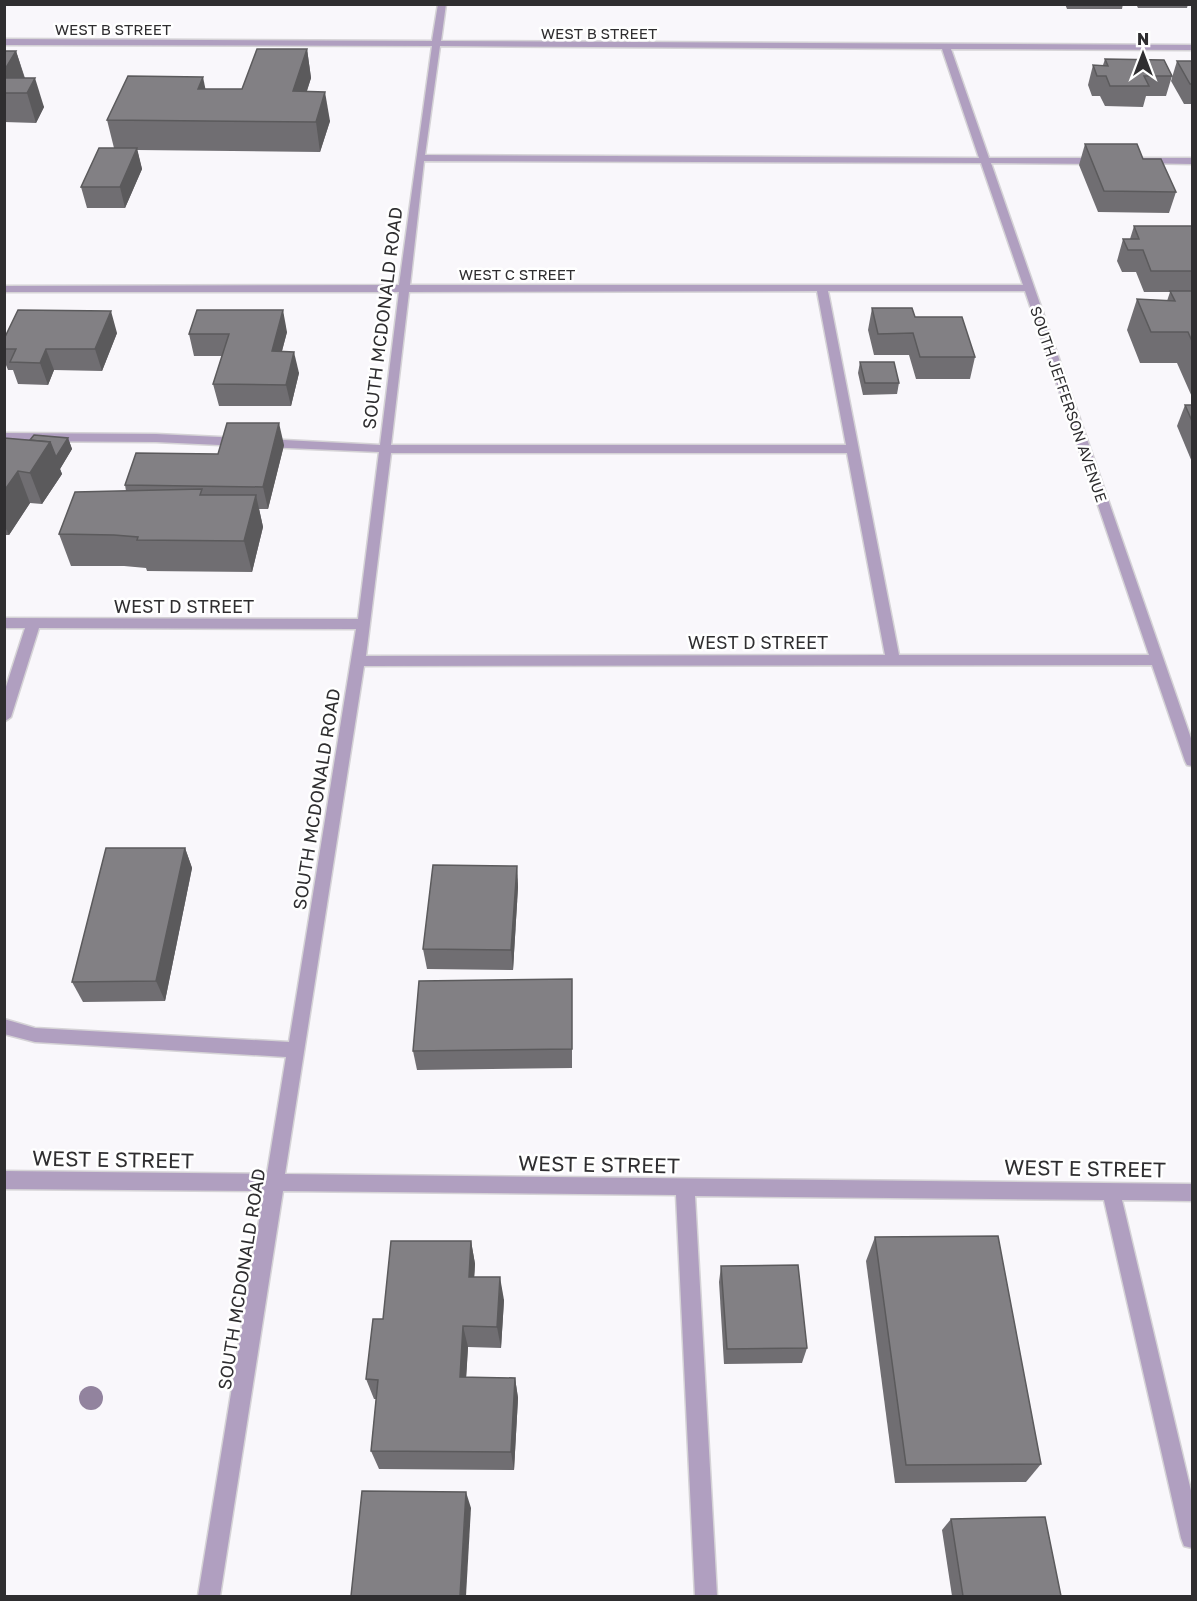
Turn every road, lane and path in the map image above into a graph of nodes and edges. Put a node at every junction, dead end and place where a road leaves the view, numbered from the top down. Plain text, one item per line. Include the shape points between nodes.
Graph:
1 (442, 4) edge
2 (4, 42) edge
3 (434, 45) junction
4 (946, 46) junction
5 (1192, 47) edge
6 (420, 158) junction
7 (985, 160) junction
8 (1112, 161) edge
9 (1135, 161) edge
10 (1192, 161) edge
11 (1030, 288) junction
12 (4, 289) edge
13 (822, 289) junction
14 (404, 290) junction
15 (4, 437) edge
16 (386, 449) junction
17 (852, 449) junction
18 (4, 623) edge
19 (33, 624) junction
20 (364, 624) junction
21 (892, 660) junction
22 (1158, 660) junction
23 (358, 661) junction
24 (4, 717) edge
25 (1192, 761) edge
26 (4, 1026) edge
27 (296, 1050) junction
28 (4, 1180) edge
29 (277, 1183) junction
30 (685, 1187) junction
31 (1111, 1191) junction
32 (1192, 1192) edge
33 (1192, 1538) edge
34 (209, 1596) edge
35 (706, 1596) edge

1 - 3 street, SOUTH MCDONALD ROAD
2 - 3 street, WEST B STREET
3 - 4 street, WEST B STREET
3 - 6 street, SOUTH MCDONALD ROAD
4 - 5 street, WEST B STREET
4 - 7 street, SOUTH JEFFERSON AVENUE
6 - 7 street
6 - 14 street, SOUTH MCDONALD ROAD
7 - 8 street
7 - 11 street, SOUTH JEFFERSON AVENUE
9 - 10 street
11 - 13 street, WEST C STREET
11 - 22 street, SOUTH JEFFERSON AVENUE
12 - 14 street, WEST C STREET
13 - 14 street, WEST C STREET
13 - 17 street
14 - 16 street, SOUTH MCDONALD ROAD
15 - 16 street via 156,438
16 - 17 street
16 - 20 street, SOUTH MCDONALD ROAD
17 - 21 street
18 - 19 street, WEST D STREET
19 - 20 street, WEST D STREET
19 - 24 street
20 - 23 street, SOUTH MCDONALD ROAD
21 - 22 street, WEST D STREET
21 - 23 street, WEST D STREET
22 - 25 street, SOUTH JEFFERSON AVENUE
23 - 27 street, SOUTH MCDONALD ROAD
26 - 27 street via 35,1035
27 - 29 street, SOUTH MCDONALD ROAD
28 - 29 street, WEST E STREET
29 - 30 street, WEST E STREET
29 - 34 street, SOUTH MCDONALD ROAD
30 - 31 street, WEST E STREET
30 - 35 street
31 - 32 street, WEST E STREET
31 - 33 street

